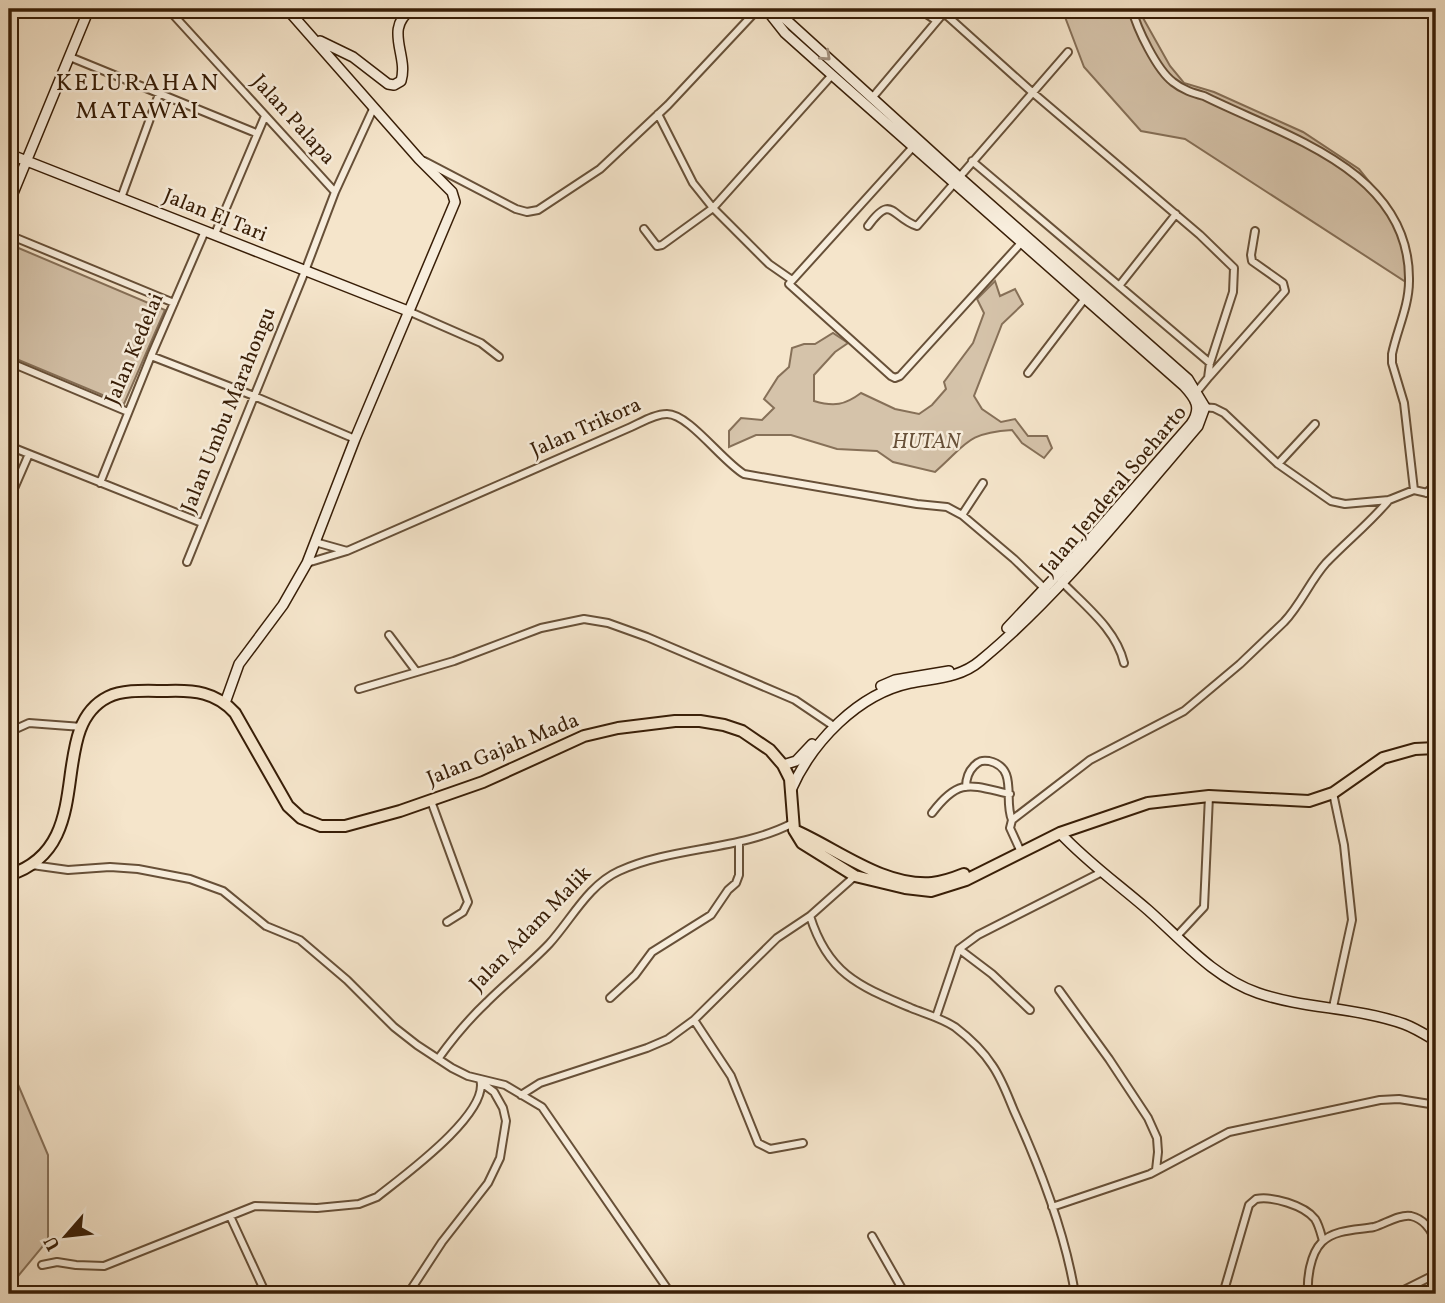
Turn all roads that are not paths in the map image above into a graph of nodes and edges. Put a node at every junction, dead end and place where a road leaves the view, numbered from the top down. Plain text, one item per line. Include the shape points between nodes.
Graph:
1 (89, 9) edge
2 (168, 9) edge
3 (288, 9) edge
4 (412, 9) edge
5 (758, 9) edge
6 (766, 9) edge
7 (778, 9) edge
8 (919, 9) edge
9 (1132, 9) edge
10 (945, 11) edge
11 (937, 21) junction
12 (315, 39) junction
13 (1068, 52) dead end
14 (70, 57) junction
15 (832, 75) junction
16 (1032, 92) junction
17 (159, 94) junction
18 (869, 102) junction
19 (374, 107) junction
20 (658, 114) junction
21 (265, 117) junction
22 (256, 133) junction
23 (912, 148) junction
24 (9, 154) edge
25 (419, 159) junction
26 (26, 161) junction
27 (972, 161) junction
28 (956, 179) junction
29 (335, 192) junction
30 (121, 198) junction
31 (9, 203) edge
32 (713, 208) junction
33 (1176, 214) junction
34 (868, 226) dead end
35 (644, 229) dead end
36 (1255, 231) dead end
37 (210, 232) junction
38 (9, 235) edge
39 (1021, 243) junction
40 (305, 271) junction
41 (792, 280) junction
42 (1119, 286) junction
43 (1087, 296) junction
44 (174, 303) junction
45 (408, 311) junction
46 (151, 356) junction
47 (499, 357) dead end
48 (9, 362) edge
49 (1210, 363) junction
50 (1028, 373) dead end
51 (1208, 378) junction
52 (1196, 394) junction
53 (254, 396) junction
54 (1202, 407) junction
55 (128, 412) junction
56 (1315, 424) dead end
57 (355, 439) junction
58 (9, 446) edge
59 (29, 454) junction
60 (1278, 464) junction
61 (100, 482) junction
62 (982, 483) dead end
63 (1436, 485) edge
64 (1415, 490) junction
65 (1426, 493) junction
66 (1436, 495) edge
67 (9, 500) edge
68 (1389, 500) junction
69 (1122, 507) junction
70 (962, 515) junction
71 (202, 523) junction
72 (315, 542) junction
73 (348, 551) junction
74 (187, 562) dead end
75 (307, 563) junction
76 (1061, 582) junction
77 (1047, 592) junction
78 (389, 635) dead end
79 (1124, 663) dead end
80 (416, 671) junction
81 (359, 689) dead end
82 (225, 703) junction
83 (832, 725) junction
84 (82, 727) junction
85 (9, 732) edge
86 (1436, 748) edge
87 (783, 765) junction
88 (966, 787) junction
89 (791, 790) junction
90 (1333, 793) junction
91 (1010, 794) junction
92 (1209, 796) junction
93 (430, 801) junction
94 (932, 813) dead end
95 (1012, 820) junction
96 (794, 826) junction
97 (1060, 833) junction
98 (739, 842) junction
99 (1017, 854) junction
100 (32, 865) junction
101 (1102, 872) junction
102 (9, 875) edge
103 (855, 876) junction
104 (810, 916) junction
105 (447, 922) dead end
106 (1177, 936) junction
107 (959, 949) junction
108 (1059, 990) dead end
109 (610, 998) dead end
110 (1333, 1007) junction
111 (1030, 1010) dead end
112 (936, 1017) junction
113 (694, 1020) junction
114 (1436, 1041) edge
115 (438, 1059) junction
116 (481, 1081) junction
117 (521, 1095) junction
118 (1436, 1105) edge
119 (803, 1143) dead end
120 (1156, 1170) junction
121 (1052, 1207) junction
122 (230, 1216) junction
123 (872, 1236) dead end
124 (1323, 1241) junction
125 (1436, 1243) edge
126 (42, 1265) dead end
127 (1436, 1275) edge
128 (266, 1294) edge
129 (408, 1294) edge
130 (671, 1294) edge
131 (905, 1294) edge
132 (1075, 1294) edge
133 (1223, 1294) edge
134 (1308, 1294) edge
135 (1396, 1294) edge

1 - 14 main road
2 - 21 street, Jalan Palapa
3 - 12 main road
4 - 12 main road via 399,22 403,77 394,85 353,57
5 - 20 street
6 - 15 main road, Jalan Jenderal Soeharto via 785,33
7 -> 18 main road, Jalan Jenderal Soeharto
8 - 11 street
9 - 64 street via 1162,71 1172,81 1322,150 1370,189 1391,215 1409,270 1408,294 1392,354 1404,402
10 - 11 street
10 - 16 street
11 - 18 street
12 - 19 main road
13 - 16 street
14 - 17 street
14 - 26 main road
15 - 18 main road, Jalan Jenderal Soeharto
15 - 32 street
16 - 27 street
16 - 33 street
17 - 22 street
17 - 30 street
18 - 23 main road, Jalan Jenderal Soeharto
18 - 28 main road, Jalan Jenderal Soeharto
19 - 25 main road
19 - 29 street
20 - 25 street via 600,169 538,210 516,209
20 - 32 street via 693,183
21 - 22 street, Jalan Kedelai
21 - 29 street, Jalan Palapa
22 - 37 street, Jalan Kedelai
23 - 28 main road, Jalan Jenderal Soeharto
23 - 41 street
24 - 26 main road, Jalan El Tari
25 - 45 main road via 452,192 455,202
26 - 30 main road, Jalan El Tari
26 - 31 main road
27 - 28 street
27 - 42 street
28 - 34 street via 918,226 885,209
28 - 39 main road, Jalan Jenderal Soeharto
28 - 43 main road, Jalan Jenderal Soeharto
29 - 40 street, Jalan Palapa
30 - 37 main road, Jalan El Tari
32 - 35 street via 663,245 657,246
32 - 41 street via 765,261
33 - 42 street
33 - 49 street via 1235,271 1233,292
36 - 51 street via 1252,261 1283,283 1284,290
37 - 40 main road, Jalan El Tari
37 - 44 street, Jalan Kedelai
38 - 44 street
39 - 41 street via 895,378 789,285
39 - 43 main road, Jalan Jenderal Soeharto
40 - 45 main road, Jalan El Tari
40 - 53 street, Jalan Umbu Marahongu
42 - 49 street
43 - 50 street
43 - 52 main road, Jalan Jenderal Soeharto via 1188,380
44 - 46 street, Jalan Kedelai
45 - 47 street via 481,343
45 - 57 main road
46 - 53 street
46 - 55 street, Jalan Kedelai
48 - 55 street
49 - 51 street
51 - 52 street
52 - 54 main road, Jalan Jenderal Soeharto
53 - 57 street
53 - 71 street, Jalan Umbu Marahongu
54 - 60 street via 1224,413
54 - 69 main road, Jalan Jenderal Soeharto via 1198,426
55 - 61 street, Jalan Kedelai
56 - 60 street
57 - 72 main road
58 - 59 street
59 - 61 street
59 - 67 street
60 - 68 street via 1331,501
61 - 71 street
62 - 70 street
63 - 65 street
64 - 65 street
64 - 68 street
65 - 66 street
68 - 95 street via 1326,564 1284,622 1198,700 1090,760
69 - 76 main road, Jalan Jenderal Soeharto
69 - 77 main road, Jalan Jenderal Soeharto
70 - 73 street, Jalan Trikora via 947,507 744,474 681,417 668,414 584,444
70 - 77 street, Jalan Trikora
71 - 74 street, Jalan Umbu Marahongu
72 - 73 street
72 - 75 main road
73 - 75 street, Jalan Trikora
75 - 82 main road via 283,605 239,664
76 - 77 main road, Jalan Jenderal Soeharto
76 - 79 street via 1109,630
77 - 83 main road, Jalan Jenderal Soeharto via 965,672 893,687
78 - 80 street
80 - 81 street
80 - 83 street via 541,628 592,620 672,646 794,700
82 - 84 highway via 194,691 119,694 94,707
82 - 93 highway, Jalan Gajah Mada via 288,806 301,818 321,826 345,826
83 - 87 main road, Jalan Jenderal Soeharto via 796,761
83 - 89 main road, Jalan Jenderal Soeharto
84 - 85 street via 29,723
84 - 100 highway via 58,832 47,852
86 - 90 highway via 1383,758
87 - 89 highway, Jalan Gajah Mada
87 - 93 highway, Jalan Gajah Mada via 762,744 733,727 675,721 584,736
88 - 91 street
88 - 91 street via 968,773 985,761 1005,771
88 - 94 street via 947,794
89 - 96 highway, Jalan Gajah Mada
90 - 92 highway via 1297,802
90 - 110 street via 1352,920
91 - 95 street via 1007,806
92 - 97 highway via 1148,803
92 - 106 street via 1204,907
93 - 105 street via 468,902 463,912
95 - 99 street
96 - 98 street, Jalan Adam Malik
96 - 99 highway via 853,862 915,883 951,878
96 - 103 highway via 802,843
97 - 99 highway
97 - 101 main road
98 - 109 street via 741,864 736,883 711,915 652,952
98 - 115 street, Jalan Adam Malik via 637,865 603,880 549,943 465,1024
99 - 103 highway via 966,880 931,891
100 - 102 highway
100 - 115 street via 68,870 138,869 223,891 266,926 300,940 403,1034
101 - 106 main road
101 - 107 street
103 - 104 street
104 - 112 street via 836,966 856,984
104 - 113 street via 777,938
106 - 110 main road via 1208,964 1244,987 1271,997
107 - 111 street
107 - 112 street
108 - 120 street via 1148,1118 1157,1138
110 - 114 main road via 1396,1021
112 - 121 street via 955,1027 992,1065
113 - 117 street via 668,1040 540,1083
113 - 119 street via 731,1076 758,1143 770,1149
115 - 116 street
116 - 117 street
116 - 122 street via 477,1101 443,1144 377,1197 359,1204 317,1208 255,1206
116 - 129 street via 503,1108 506,1121 500,1158 488,1182
117 - 130 street via 542,1107 555,1123
118 - 120 street via 1399,1098 1380,1100 1236,1130
120 - 121 street
121 - 132 street via 1067,1249
122 - 126 street via 104,1266
122 - 128 street
123 - 131 street
124 - 125 street via 1406,1216 1426,1225
124 - 133 street via 1308,1213 1256,1199 1249,1205
124 - 134 street via 1308,1277
127 - 135 street

